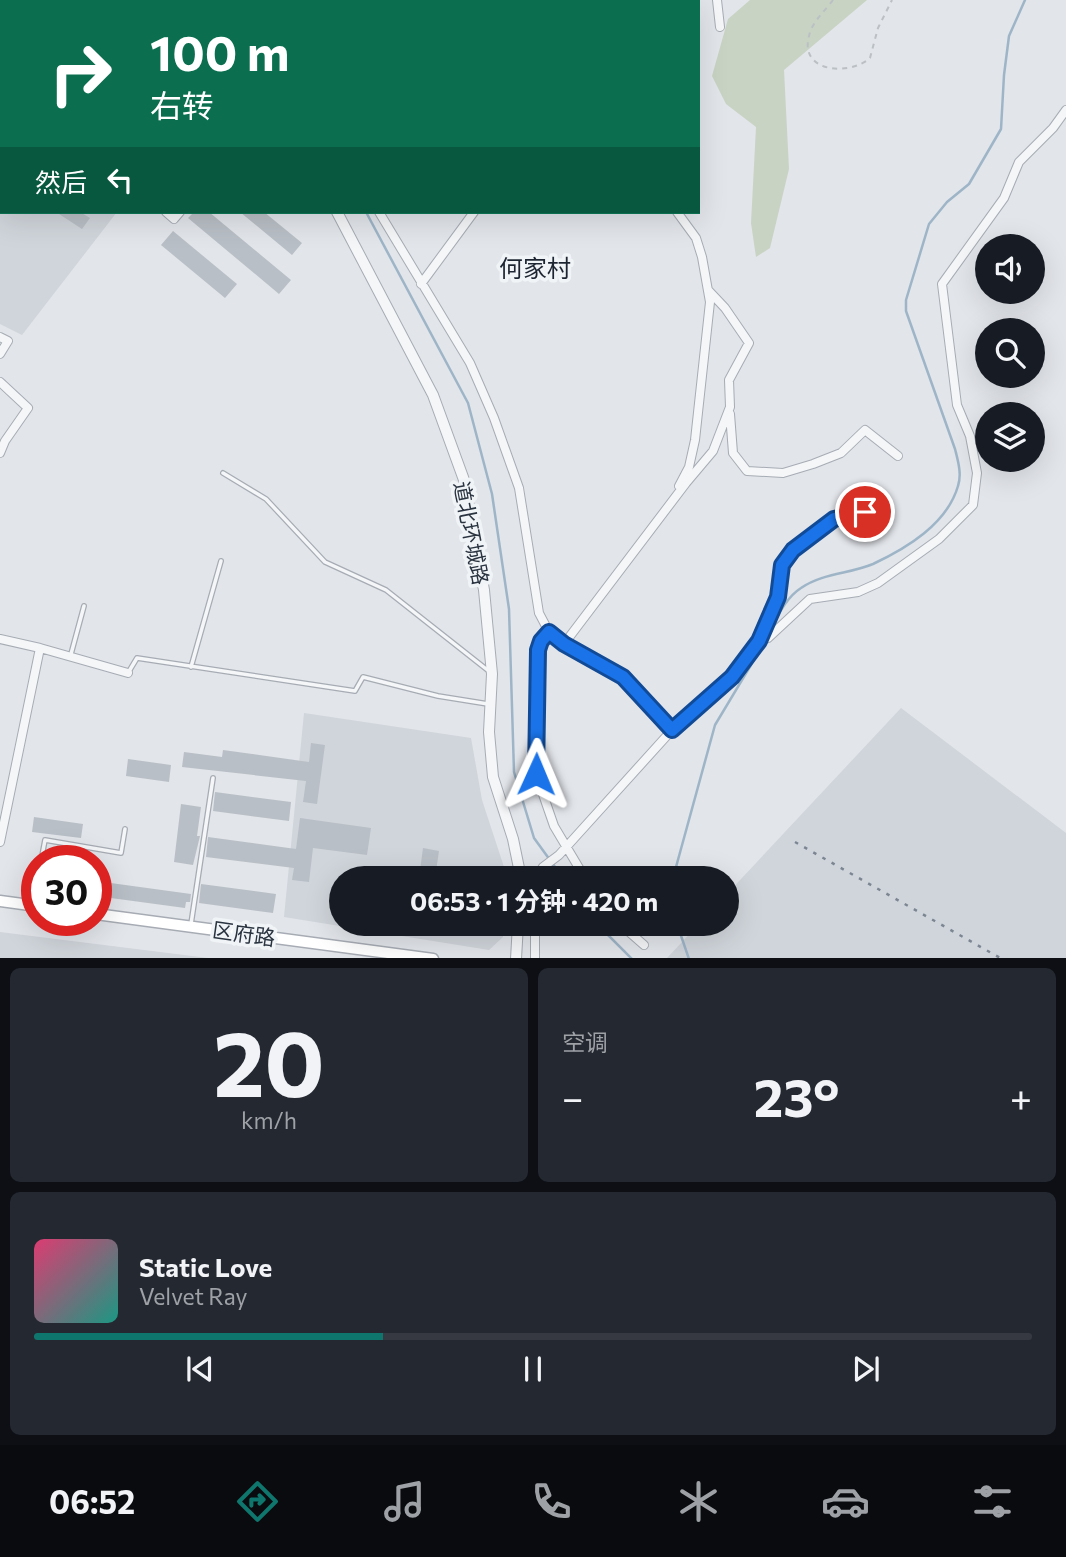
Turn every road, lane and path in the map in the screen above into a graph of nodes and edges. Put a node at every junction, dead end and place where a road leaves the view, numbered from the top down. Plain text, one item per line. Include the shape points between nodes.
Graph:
1 (717, 0) edge
2 (833, 0) edge
3 (892, 0) edge
4 (720, 27) dead end
5 (1066, 110) edge
6 (338, 214) edge
7 (380, 214) edge
8 (473, 214) edge
9 (678, 214) edge
10 (421, 284) junction
11 (708, 290) junction
12 (4, 339) edge
13 (0, 354) edge
14 (0, 382) edge
15 (730, 407) junction
16 (0, 453) edge
17 (898, 456) dead end
18 (223, 473) dead end
19 (865, 512) dead end
20 (663, 517) junction
21 (221, 561) dead end
22 (84, 606) dead end
23 (549, 632) junction
24 (0, 639) edge
25 (759, 641) junction
26 (564, 644) junction
27 (40, 648) junction
28 (71, 656) junction
29 (191, 667) junction
30 (128, 673) joint
31 (492, 674) junction
32 (490, 705) junction
33 (672, 730) junction
34 (213, 778) dead end
35 (125, 829) dead end
36 (0, 842) edge
37 (44, 845) edge
38 (74, 845) edge
39 (112, 851) edge
40 (562, 851) junction
41 (519, 866) edge
42 (545, 866) edge
43 (575, 866) edge
44 (0, 901) edge
45 (21, 903) edge
46 (112, 916) edge
47 (190, 926) junction
48 (517, 936) edge
49 (536, 936) edge
50 (634, 936) edge
51 (644, 945) dead end
52 (433, 958) edge
53 (516, 958) edge
54 (535, 958) edge

1 - 4 street
2 - 3 path via 813,26 808,50 826,68 848,70 870,58
5 - 25 street via 1019,162 1004,198 942,284 957,405 970,436 977,473 973,505 939,539 878,583 858,592 810,599
6 - 31 street, 道北环城路 via 433,395 464,480 484,590
7 - 10 street
8 - 10 street
9 - 11 street via 696,238
10 - 23 street via 470,363 494,418 519,488 539,613
11 - 15 street via 749,343 729,380
11 - 20 street via 695,440 689,467
12 - 13 street
14 - 16 street via 28,408
15 - 17 street via 733,453 747,471 783,473 813,464 841,453 865,430
15 - 20 street via 713,452
18 - 31 lane via 266,499 325,562 386,590
19 - 25 lane via 834,519 793,550 782,565 778,597
20 - 26 street
21 - 29 lane
22 - 28 lane
23 - 26 street
23 - 40 street via 538,650 536,774
24 - 27 street
25 - 33 street via 732,677
26 - 33 street via 623,677
27 - 28 street
27 - 36 street
28 - 30 street
29 - 30 lane via 137,658
29 - 32 lane via 355,691 363,677
31 - 32 street, 道北环城路
32 - 41 street, 道北环城路 via 493,777
33 - 40 street
34 - 47 lane
35 - 39 lane via 121,853
37 - 38 lane via 45,840
40 - 42 street
40 - 43 street
44 - 45 main road
46 - 47 main road, 区府路
47 - 52 main road, 区府路
48 - 53 street
49 - 54 street
50 - 51 street

